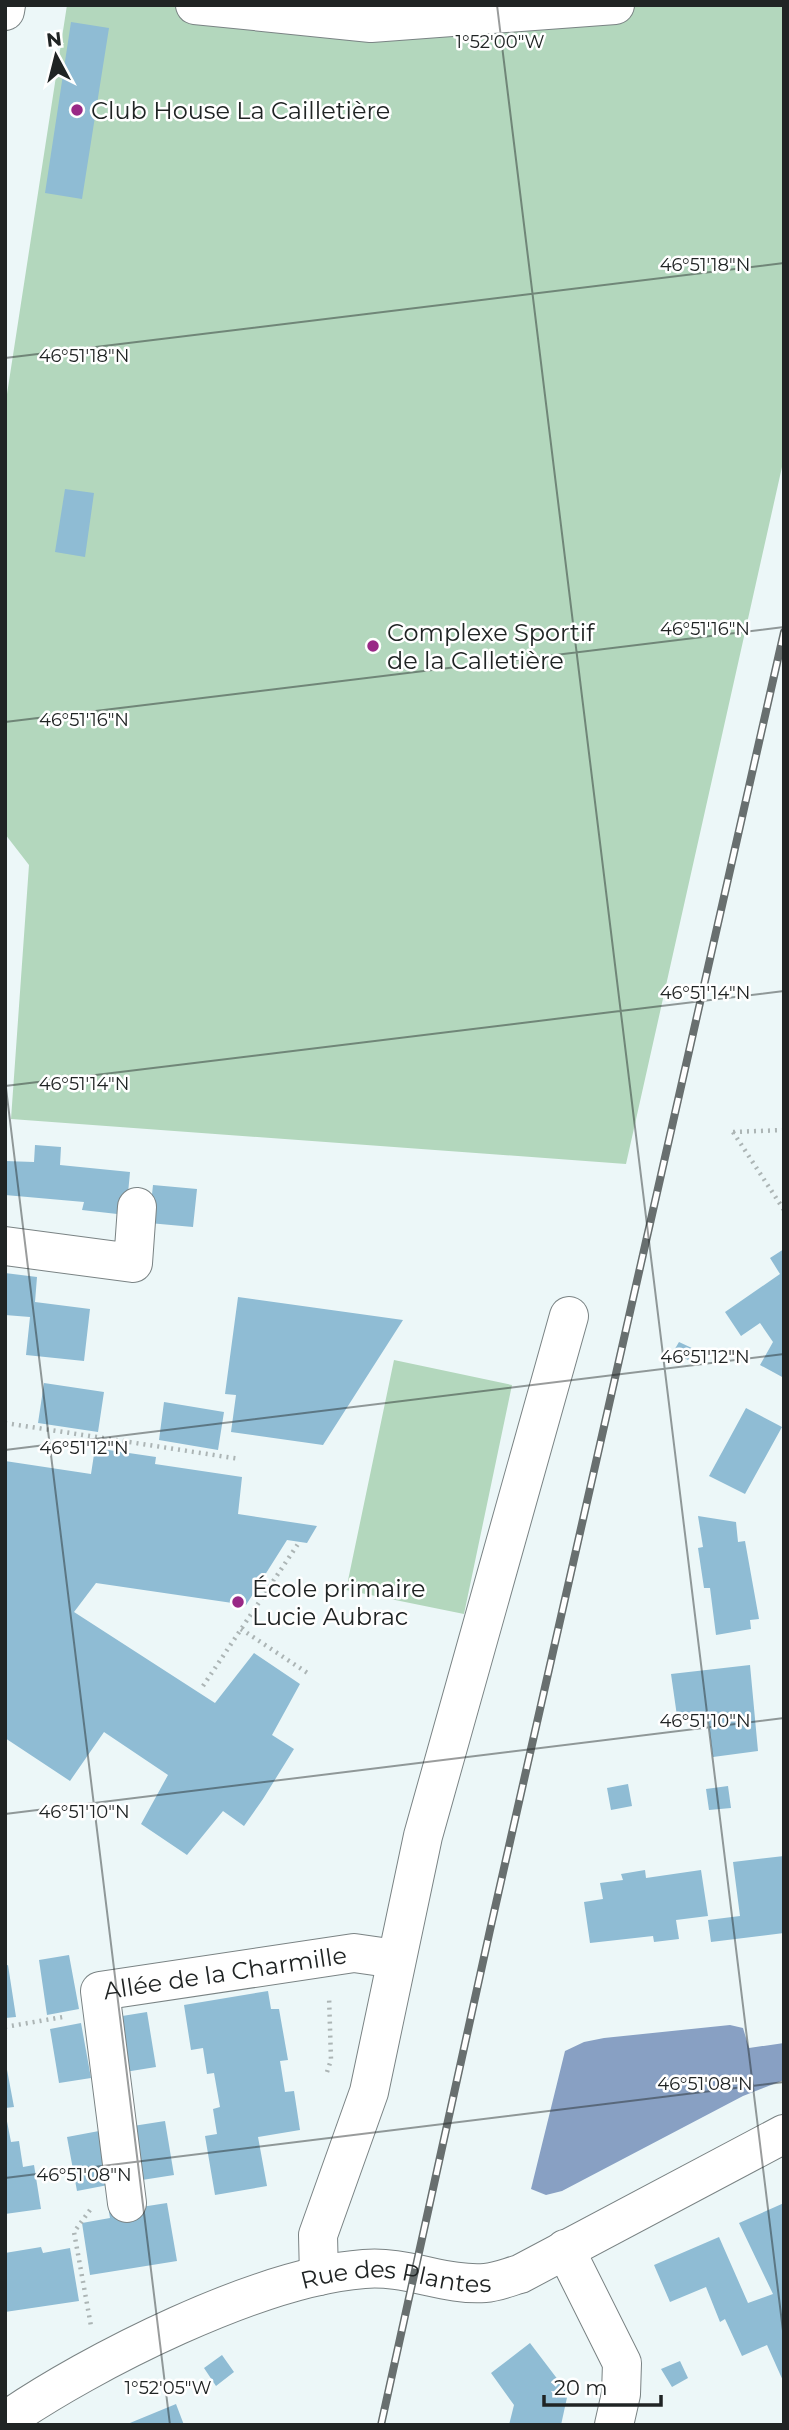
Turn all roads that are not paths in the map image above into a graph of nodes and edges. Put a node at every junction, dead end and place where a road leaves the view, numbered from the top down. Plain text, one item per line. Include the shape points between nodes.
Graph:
1 (6, 5) edge
2 (195, 5) edge
3 (615, 5) edge
4 (5, 11) edge
5 (136, 1207) dead end
6 (5, 1246) edge
7 (569, 1315) dead end
8 (396, 1959) junction
9 (784, 2134) edge
10 (127, 2203) road end
11 (565, 2249) junction
12 (319, 2276) junction
13 (5, 2421) edge
14 (614, 2425) edge

1 - 4 street
2 - 3 street via 371,23
5 - 6 street via 133,1263
7 - 8 street via 423,1836
8 - 10 street, Allée de la Charmille via 354,1953 100,1991
8 - 12 street via 369,2092 318,2235
9 - 11 street, Rue des Plantes
11 - 12 street, Rue des Plantes via 520,2274 482,2284 379,2267
11 - 14 street via 622,2363
12 - 13 street, Rue des Plantes via 209,2314 59,2387

